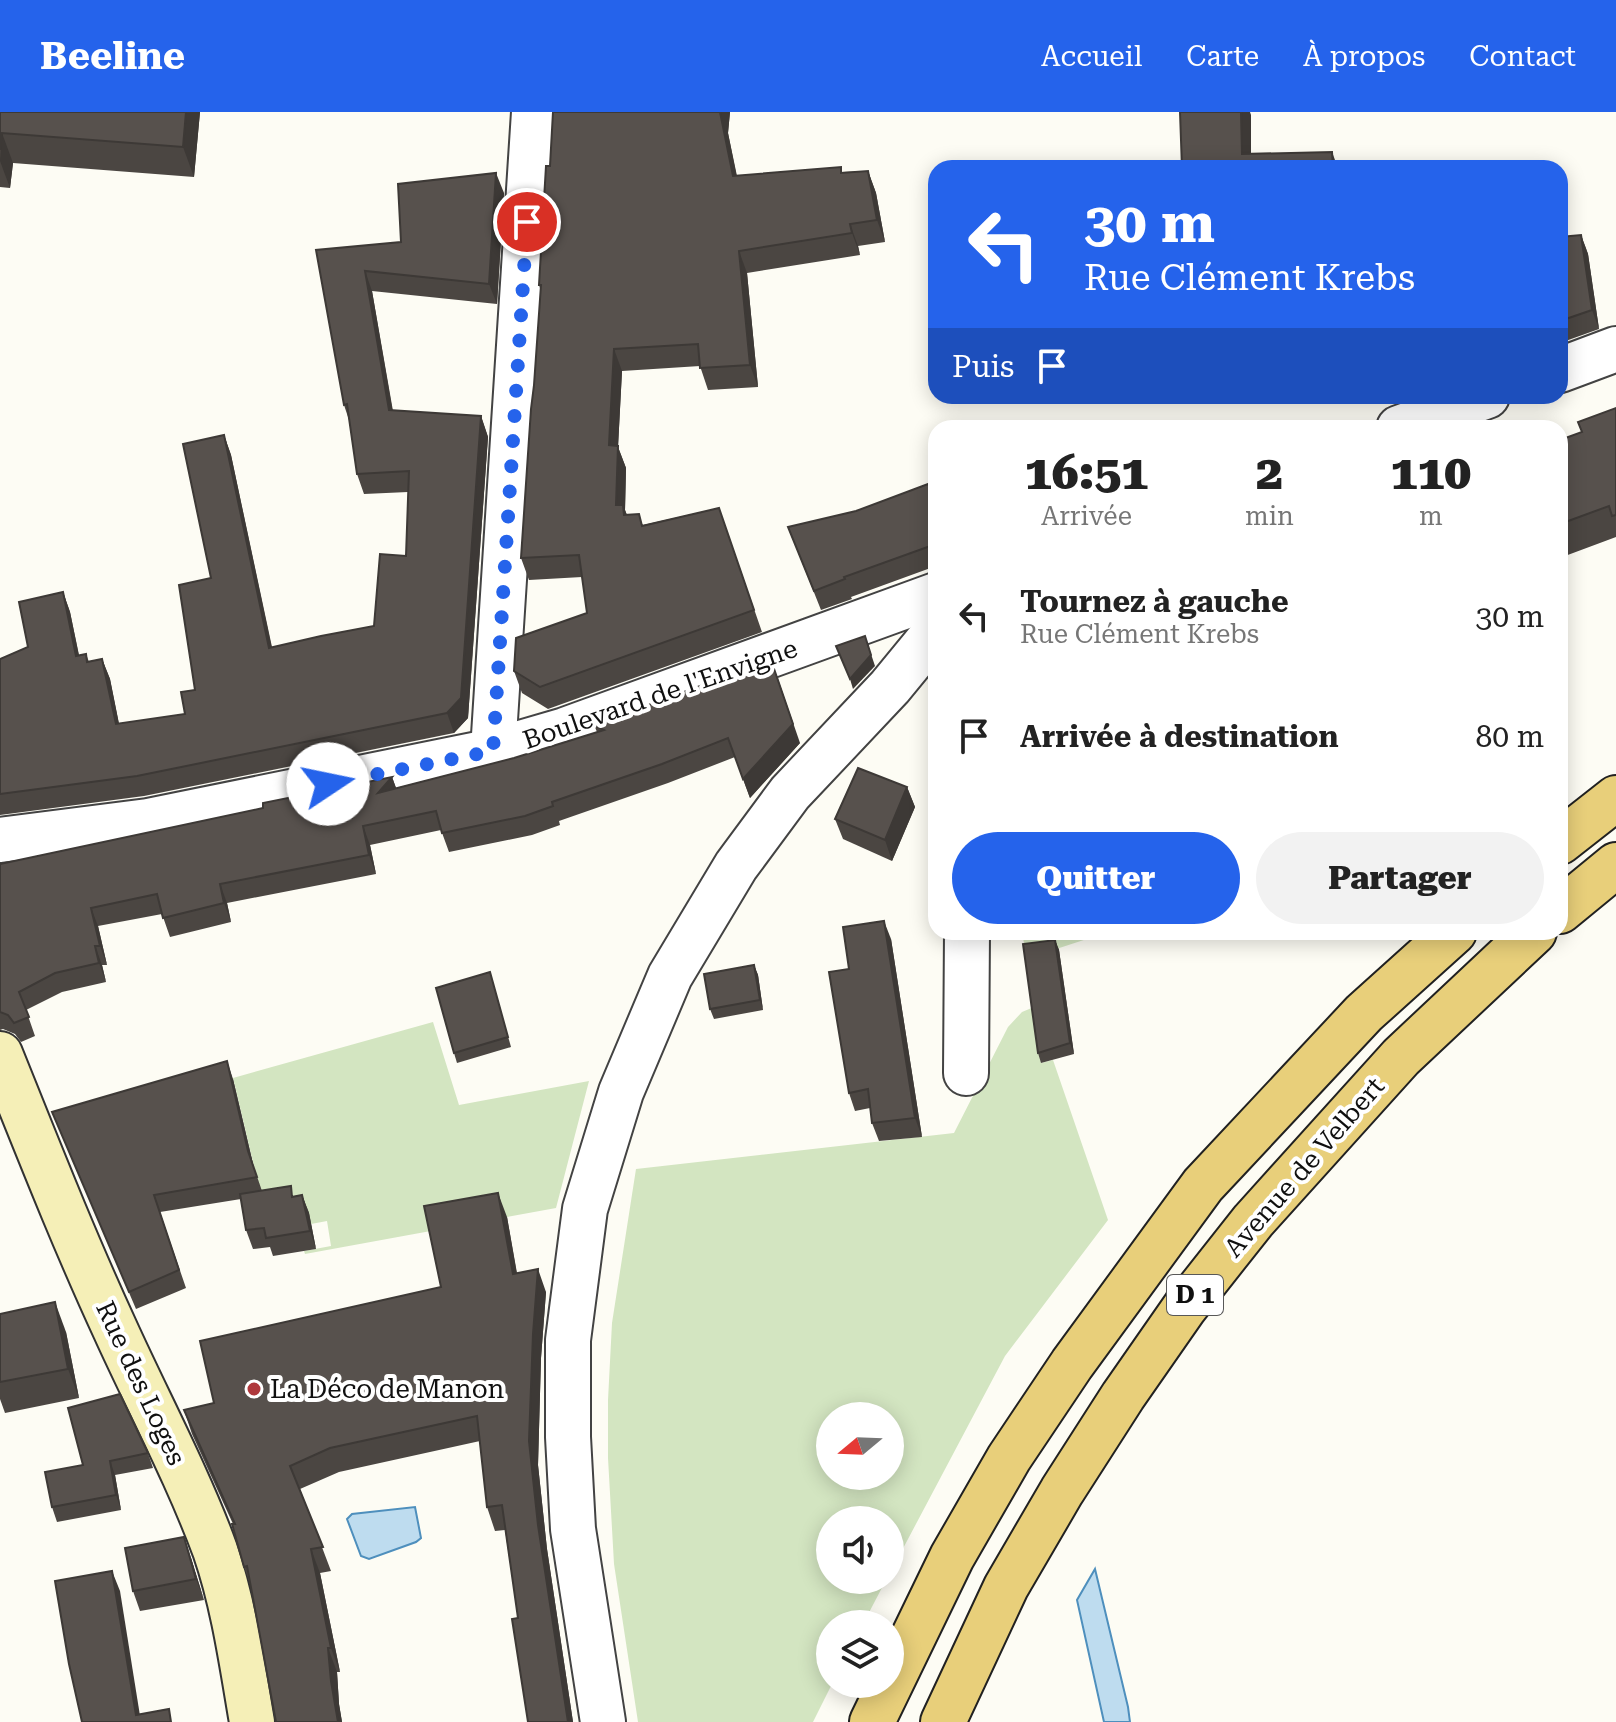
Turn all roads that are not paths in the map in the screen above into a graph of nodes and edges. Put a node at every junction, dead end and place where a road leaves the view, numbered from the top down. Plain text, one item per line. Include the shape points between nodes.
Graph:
1 (534, 112) edge
2 (1616, 349) edge
3 (1568, 367) edge
4 (1465, 404) edge
5 (1421, 420) edge
6 (928, 598) edge
7 (928, 641) edge
8 (493, 751) junction
9 (1616, 798) edge
10 (1568, 836) edge
11 (0, 840) edge
12 (1616, 865) edge
13 (1568, 904) edge
14 (967, 940) edge
15 (1445, 940) edge
16 (1525, 940) edge
17 (0, 1054) edge
18 (966, 1073) dead end
19 (252, 1722) edge
20 (603, 1722) edge
21 (872, 1722) edge
22 (943, 1722) edge

1 - 8 street
2 - 3 street
4 - 5 street
6 - 8 street, Boulevard de l'Envigne via 565,730
7 - 20 street via 790,793 736,866 670,976 621,1092 585,1209 568,1340 568,1437 573,1529
8 - 11 street, Boulevard de l'Envigne via 148,821
9 - 10 main road
12 - 13 main road
14 - 18 street
15 - 21 main road, D 1 via 1364,1013 1193,1198 1009,1458 952,1557
16 - 22 main road, Avenue de Velbert / D 1 via 1401,1057 1253,1221 1185,1307 1062,1491 1006,1587
17 - 19 street, Rue des Loges via 71,1230 215,1551 233,1614

